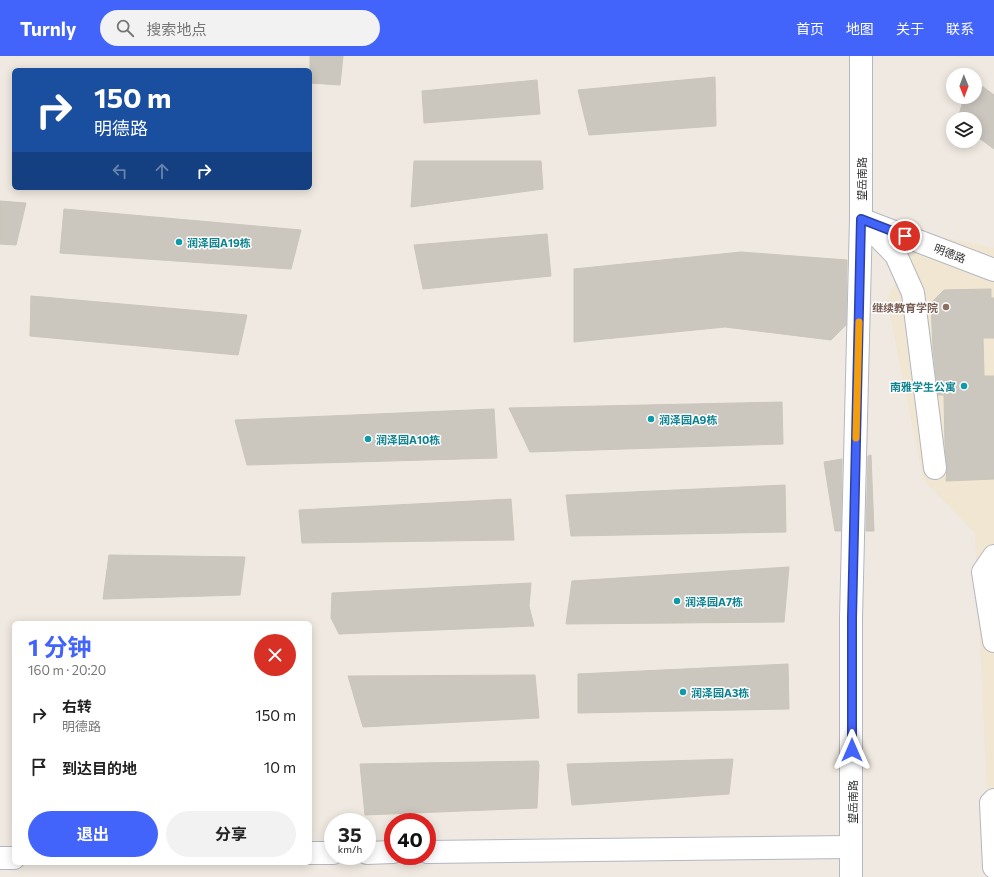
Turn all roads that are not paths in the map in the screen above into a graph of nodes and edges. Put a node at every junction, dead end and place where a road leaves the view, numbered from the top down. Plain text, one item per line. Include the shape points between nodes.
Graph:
1 (861, 56) edge
2 (861, 219) junction
3 (994, 270) edge
4 (935, 468) dead end
5 (994, 556) edge
6 (994, 641) edge
7 (994, 800) edge
8 (850, 847) junction
9 (436, 852) edge
10 (324, 853) edge
11 (312, 854) edge
12 (0, 858) edge
13 (12, 858) edge
14 (994, 867) edge
15 (851, 877) edge

1 - 2 street, 望岳南路
2 - 3 street, 明德路
2 - 4 street via 896,255 913,293
2 - 8 street, 望岳南路 via 852,618
5 - 6 street via 983,572
7 - 14 street via 991,803
8 - 9 street
8 - 15 street, 望岳南路
10 - 11 street
12 - 13 street

